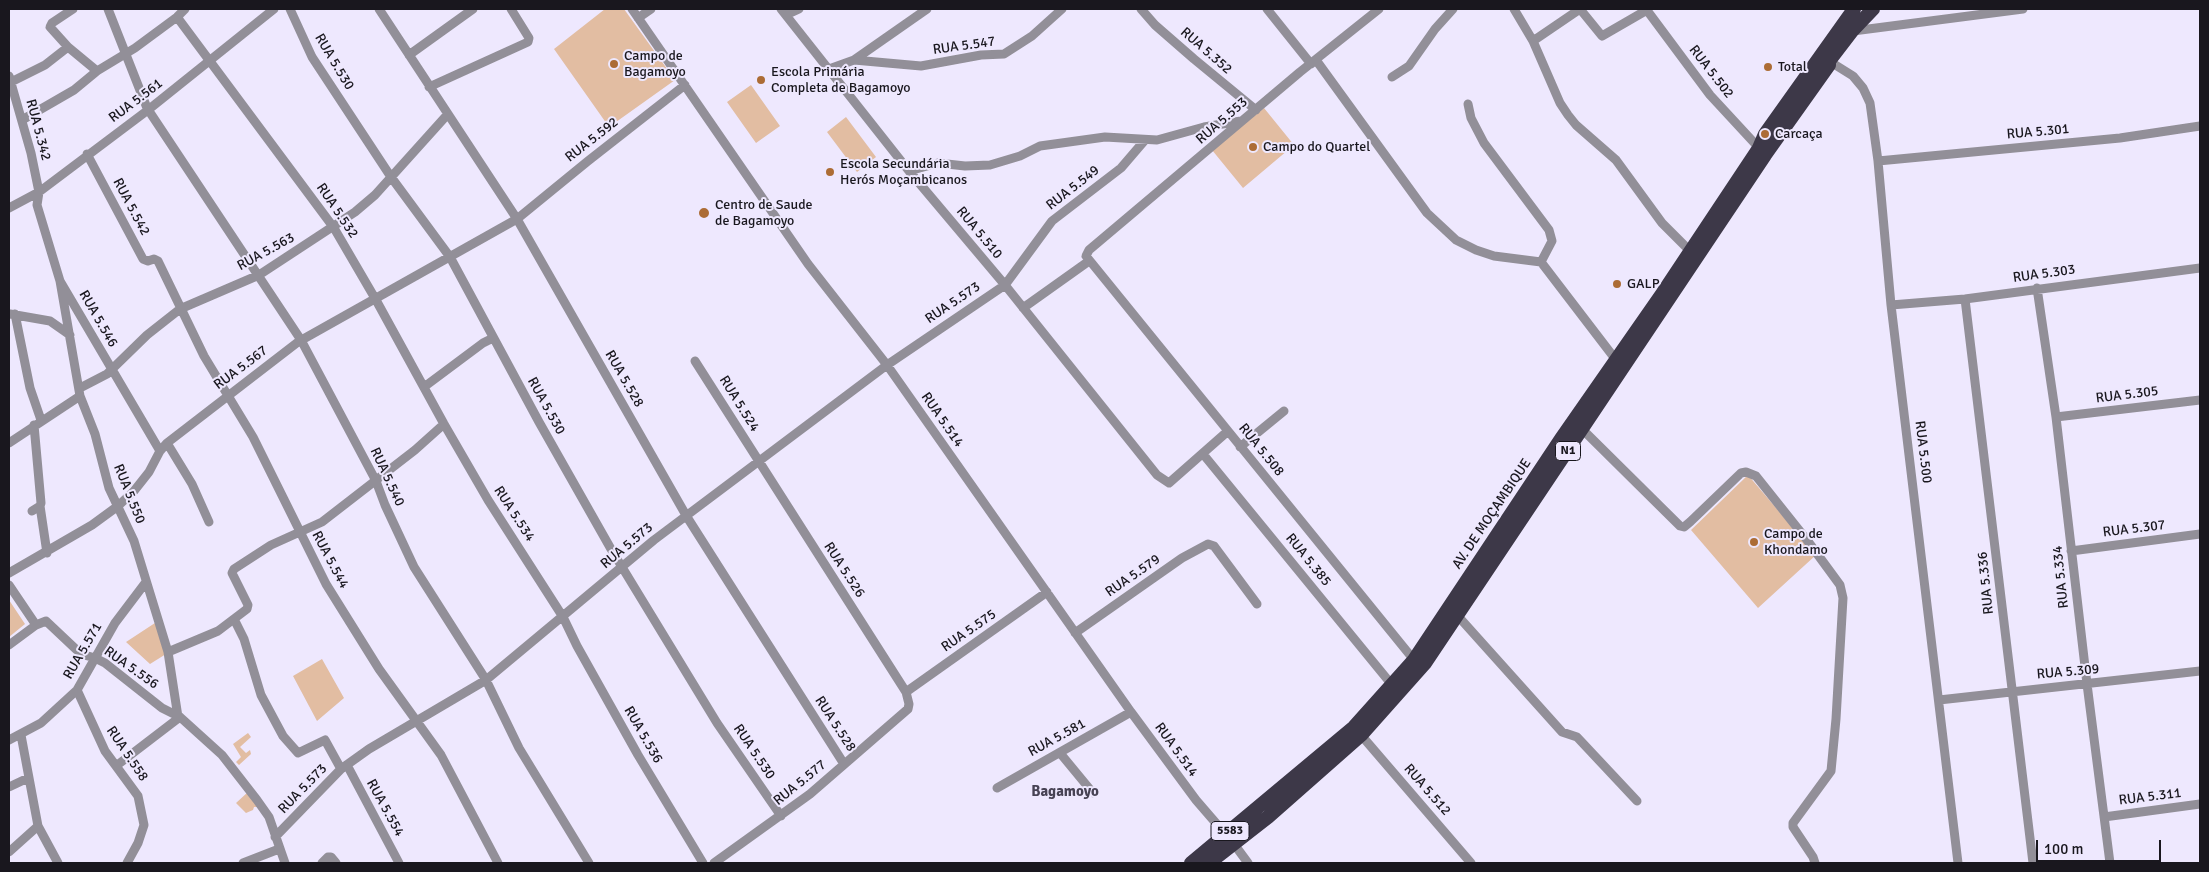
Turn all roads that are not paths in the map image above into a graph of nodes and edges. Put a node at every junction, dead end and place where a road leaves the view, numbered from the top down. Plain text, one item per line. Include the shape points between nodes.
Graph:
1 (73, 9) edge
2 (108, 9) edge
3 (185, 9) edge
4 (274, 9) edge
5 (290, 9) edge
6 (379, 9) edge
7 (473, 9) edge
8 (511, 9) edge
9 (632, 9) edge
10 (651, 9) edge
11 (799, 9) edge
12 (927, 9) edge
13 (1062, 9) edge
14 (1141, 9) edge
15 (1267, 9) edge
16 (1379, 9) edge
17 (1453, 9) edge
18 (1514, 9) edge
19 (1580, 9) edge
20 (1646, 9) edge
21 (1854, 9) edge
22 (1872, 9) edge
23 (2024, 9) edge
24 (784, 12) edge
25 (177, 17) junction
26 (638, 18) junction
27 (1852, 31) junction
28 (1533, 41) junction
29 (68, 47) junction
30 (125, 53) junction
31 (409, 55) junction
32 (854, 60) junction
33 (209, 61) junction
34 (1314, 62) junction
35 (1829, 63) junction
36 (829, 69) junction
37 (97, 70) junction
38 (1392, 77) dead end
39 (10, 79) edge
40 (685, 85) junction
41 (429, 87) junction
42 (1468, 104) dead end
43 (148, 110) junction
44 (1256, 110) junction
45 (447, 115) junction
46 (22, 120) junction
47 (1242, 121) junction
48 (2200, 126) edge
49 (1145, 140) junction
50 (1758, 148) junction
51 (88, 154) junction
52 (1878, 161) junction
53 (909, 171) junction
54 (391, 177) junction
55 (39, 192) junction
56 (9, 208) edge
57 (518, 219) junction
58 (334, 228) junction
59 (1689, 250) junction
60 (450, 257) junction
61 (157, 259) joint
62 (1088, 259) junction
63 (1541, 262) junction
64 (2200, 268) edge
65 (259, 274) junction
66 (60, 281) junction
67 (1004, 284) junction
68 (2037, 288) junction
69 (1965, 299) junction
70 (376, 300) junction
71 (1891, 305) junction
72 (180, 308) junction
73 (1023, 308) junction
74 (12, 314) edge
75 (70, 335) junction
76 (494, 338) junction
77 (301, 340) junction
78 (1616, 360) junction
79 (695, 361) dead end
80 (887, 365) junction
81 (112, 370) junction
82 (424, 387) junction
83 (80, 392) junction
84 (228, 396) junction
85 (2200, 400) edge
86 (1284, 411) dead end
87 (2056, 417) junction
88 (37, 422) junction
89 (444, 424) junction
90 (1582, 429) junction
91 (1228, 431) junction
92 (9, 443) edge
93 (167, 443) junction
94 (1240, 447) junction
95 (160, 451) junction
96 (1203, 454) junction
97 (759, 462) junction
98 (376, 481) junction
99 (118, 506) junction
100 (687, 517) junction
101 (209, 522) dead end
102 (300, 531) junction
103 (2200, 534) edge
104 (2072, 551) junction
105 (46, 553) junction
106 (624, 567) junction
107 (9, 573) edge
108 (146, 582) junction
109 (9, 585) edge
110 (1048, 592) junction
111 (1257, 604) dead end
112 (1457, 616) junction
113 (563, 617) junction
114 (234, 619) junction
115 (36, 625) junction
116 (1075, 633) junction
117 (9, 645) edge
118 (168, 652) junction
119 (95, 658) junction
120 (1414, 660) junction
121 (2200, 671) edge
122 (486, 680) junction
123 (2087, 684) junction
124 (1392, 685) junction
125 (77, 690) junction
126 (2011, 691) junction
127 (906, 692) junction
128 (1938, 700) junction
129 (1131, 712) junction
130 (179, 717) junction
131 (416, 721) junction
132 (21, 735) junction
133 (1362, 735) junction
134 (9, 740) edge
135 (1060, 752) junction
136 (844, 764) junction
137 (116, 766) junction
138 (344, 767) junction
139 (28, 778) junction
140 (9, 787) edge
141 (997, 788) dead end
142 (1093, 794) dead end
143 (1637, 801) dead end
144 (2200, 804) edge
145 (1261, 814) junction
146 (781, 816) junction
147 (2104, 817) junction
148 (38, 826) junction
149 (275, 837) junction
150 (1230, 839) junction
151 (279, 849) junction
152 (9, 852) edge
153 (58, 863) edge
154 (127, 863) edge
155 (243, 863) edge
156 (285, 863) edge
157 (322, 863) edge
158 (336, 863) edge
159 (400, 863) edge
160 (498, 863) edge
161 (589, 863) edge
162 (703, 863) edge
163 (714, 863) edge
164 (1190, 863) edge
165 (1209, 863) edge
166 (1248, 863) edge
167 (1471, 863) edge
168 (1815, 863) edge
169 (1958, 863) edge
170 (2033, 863) edge
171 (2110, 863) edge

1 - 29 street via 50,25
2 - 30 street, RUA 5.540
3 - 25 street
4 - 33 street, RUA 5.561
5 - 54 street, RUA 5.530 via 312,56
6 - 31 street, RUA 5.528
7 - 31 street
8 - 41 street via 529,38 528,42
9 - 26 street, RUA 5.514
10 - 26 street
11 - 24 street
12 - 32 street
13 - 32 street, RUA 5.547 via 1032,36 1004,54 922,66
14 - 44 street, RUA 5.352 via 1154,25
15 - 34 street
16 - 34 street, RUA 5.553
17 - 38 street via 1410,66
18 - 28 street
19 - 20 street via 1602,36
19 - 28 street
20 - 50 street, RUA 5.502 via 1710,95
21 - 50 highway, AV. DE MOÇAMBIQUE / N1
22 - 27 highway, N1
23 - 27 street
24 - 36 street, RUA 5.510
25 - 30 street
25 - 33 street, RUA 5.532
26 - 40 street, RUA 5.514
27 - 35 highway, N1
28 - 59 street via 1568,115 1616,160 1662,223
29 - 37 street
29 - 39 street via 38,69
30 - 37 street
30 - 43 street, RUA 5.540
31 - 41 street, RUA 5.528
32 - 36 street
33 - 43 street, RUA 5.561
33 - 58 street, RUA 5.532
34 - 44 street, RUA 5.553
34 - 63 street via 1427,213 1456,240 1494,256
35 - 52 street, RUA 5.500 via 1853,76 1863,88 1870,103
35 - 90 highway, AV. DE MOÇAMBIQUE / N1
36 - 53 street, RUA 5.510
37 - 46 street via 74,90
39 - 46 street, RUA 5.342
40 - 57 street, RUA 5.592
40 - 80 street, RUA 5.514 via 808,264
41 - 45 street, RUA 5.528
42 - 63 street via 1471,118 1484,143 1549,230 1552,241
43 - 51 street, RUA 5.561
43 - 65 street, RUA 5.540
44 - 47 street, RUA 5.553
45 - 54 street, RUA 5.563
45 - 57 street, RUA 5.528
46 - 55 street, RUA 5.342
47 - 49 street
47 - 62 street, RUA 5.553 via 1088,250
48 - 52 street, RUA 5.301 via 2120,138
49 - 53 street via 1093,139 1040,146 990,165 938,163
49 - 67 street, RUA 5.549 via 1121,168 1052,221
50 - 59 highway, AV. DE MOÇAMBIQUE / N1
51 - 55 street, RUA 5.561
51 - 61 street, RUA 5.542 via 143,259
52 - 71 street, RUA 5.500
53 - 67 street, RUA 5.510
54 - 58 street, RUA 5.563
54 - 60 street, RUA 5.530
55 - 56 street, RUA 5.561
55 - 66 street, RUA 5.546 via 37,205
57 - 60 street, RUA 5.567
57 - 100 street, RUA 5.528
58 - 65 street, RUA 5.563
58 - 70 street, RUA 5.532
59 - 78 highway, AV. DE MOÇAMBIQUE / N1
60 - 70 street, RUA 5.567
60 - 76 street, RUA 5.530
61 - 72 street, RUA 5.544
62 - 73 street, RUA 5.553
62 - 91 street, RUA 5.508
63 - 78 street
64 - 68 street, RUA 5.303
65 - 72 street, RUA 5.563
65 - 77 street, RUA 5.540
66 - 75 street, RUA 5.550
66 - 81 street, RUA 5.546
67 - 73 street, RUA 5.510
67 - 80 street, RUA 5.573
68 - 69 street, RUA 5.303
68 - 87 street, RUA 5.334
69 - 71 street, RUA 5.303
69 - 126 street, RUA 5.336
70 - 77 street, RUA 5.567
70 - 82 street, RUA 5.532
71 - 128 street, RUA 5.500
72 - 81 street, RUA 5.563
72 - 84 street, RUA 5.544
73 - 96 street, RUA 5.510 via 1157,475 1169,483
74 - 75 street via 50,321
74 - 88 street
75 - 83 street, RUA 5.550
76 - 82 street via 482,343
76 - 106 street, RUA 5.530
77 - 84 street, RUA 5.567
77 - 98 street, RUA 5.540
78 - 120 highway, AV. DE MOÇAMBIQUE / N1
79 - 97 street, RUA 5.524
80 - 97 street, RUA 5.573
80 - 110 street, RUA 5.514
81 - 83 street, RUA 5.563
81 - 95 street, RUA 5.546
82 - 89 street, RUA 5.534
83 - 88 street, RUA 5.563
83 - 99 street, RUA 5.550 via 109,488
84 - 93 street, RUA 5.567
84 - 102 street, RUA 5.544 via 253,437
85 - 87 street, RUA 5.305
86 - 94 street
87 - 104 street, RUA 5.334
88 - 92 street, RUA 5.563
88 - 105 street via 36,508
89 - 98 street
89 - 113 street, RUA 5.534
90 - 112 highway, AV. DE MOÇAMBIQUE / N1
90 - 168 street via 1680,526 1690,522 1741,473 1756,476 1840,585 1843,598 1831,771 1793,823
91 - 94 street, RUA 5.508
91 - 96 street
93 - 95 street, RUA 5.567
93 - 101 street via 192,484
94 - 120 street, RUA 5.508
95 - 99 street, RUA 5.567 via 149,472
96 - 124 street, RUA 5.385
97 - 100 street, RUA 5.573
97 - 127 street, RUA 5.526
98 - 102 street via 322,522
98 - 122 street, RUA 5.540 via 414,567
99 - 105 street, RUA 5.567
99 - 108 street, RUA 5.550 via 134,541
100 - 106 street, RUA 5.573
100 - 136 street, RUA 5.528
102 - 114 street via 257,553 232,571 248,608
102 - 131 street, RUA 5.544 via 346,619
103 - 104 street, RUA 5.307
104 - 123 street, RUA 5.334
105 - 107 street, RUA 5.567
106 - 113 street, RUA 5.573
106 - 146 street, RUA 5.530 via 717,723
108 - 118 street, RUA 5.550
108 - 119 street, RUA 5.571 via 115,623
109 - 115 street
110 - 116 street, RUA 5.514
110 - 127 street, RUA 5.575
111 - 116 street, RUA 5.579 via 1214,546 1208,544 1182,558
112 - 133 highway, AV. DE MOÇAMBIQUE / N1 via 1425,663
112 - 143 street via 1562,732 1577,737
113 - 122 street, RUA 5.573
113 - 162 street, RUA 5.536 via 638,756
114 - 118 street via 218,632
114 - 138 street, RUA 5.554 via 244,639 261,695 283,736 298,753 325,740
115 - 117 street
115 - 119 street, RUA 5.556 via 46,621 81,654
116 - 129 street, RUA 5.514
118 - 130 street, RUA 5.550
119 - 125 street, RUA 5.571
119 - 130 street, RUA 5.556
120 - 124 highway, AV. DE MOÇAMBIQUE / N1
121 - 123 street, RUA 5.309
122 - 131 street, RUA 5.573
122 - 161 street, RUA 5.540 via 519,748
123 - 126 street, RUA 5.309
123 - 147 street, RUA 5.334
124 - 145 highway, AV. DE MOÇAMBIQUE / N1 via 1354,727
125 - 132 street, RUA 5.571 via 41,723
125 - 137 street, RUA 5.558
126 - 128 street, RUA 5.309
126 - 170 street, RUA 5.336
127 - 136 street, RUA 5.577 via 908,709
128 - 169 street, RUA 5.500
129 - 135 street, RUA 5.581
129 - 150 street, RUA 5.514 via 1196,800
130 - 137 street
130 - 149 street, RUA 5.556 via 222,755 269,817
131 - 138 street, RUA 5.573
131 - 160 street, RUA 5.544 via 441,755
132 - 134 street, RUA 5.571
132 - 139 street
133 - 145 highway, AV. DE MOÇAMBIQUE / N1 via 1275,811
133 - 167 street, RUA 5.512
135 - 141 street, RUA 5.581
135 - 142 street
136 - 146 street, RUA 5.577
137 - 154 street, RUA 5.558 via 138,796 144,825
138 - 149 street, RUA 5.573
138 - 159 street, RUA 5.554
139 - 140 street
139 - 148 street
144 - 147 street, RUA 5.311
145 - 150 highway, AV. DE MOÇAMBIQUE / 5583
146 - 163 street, RUA 5.577
147 - 171 street, RUA 5.334
148 - 152 street
148 - 153 street
149 - 151 street, RUA 5.556
150 - 164 highway, AV. DE MOÇAMBIQUE / 5583
150 - 165 highway, AV. DE MOÇAMBIQUE / 5583
150 - 166 street, RUA 5.514
151 - 155 street
151 - 156 street, RUA 5.556
157 - 158 street via 331,857

